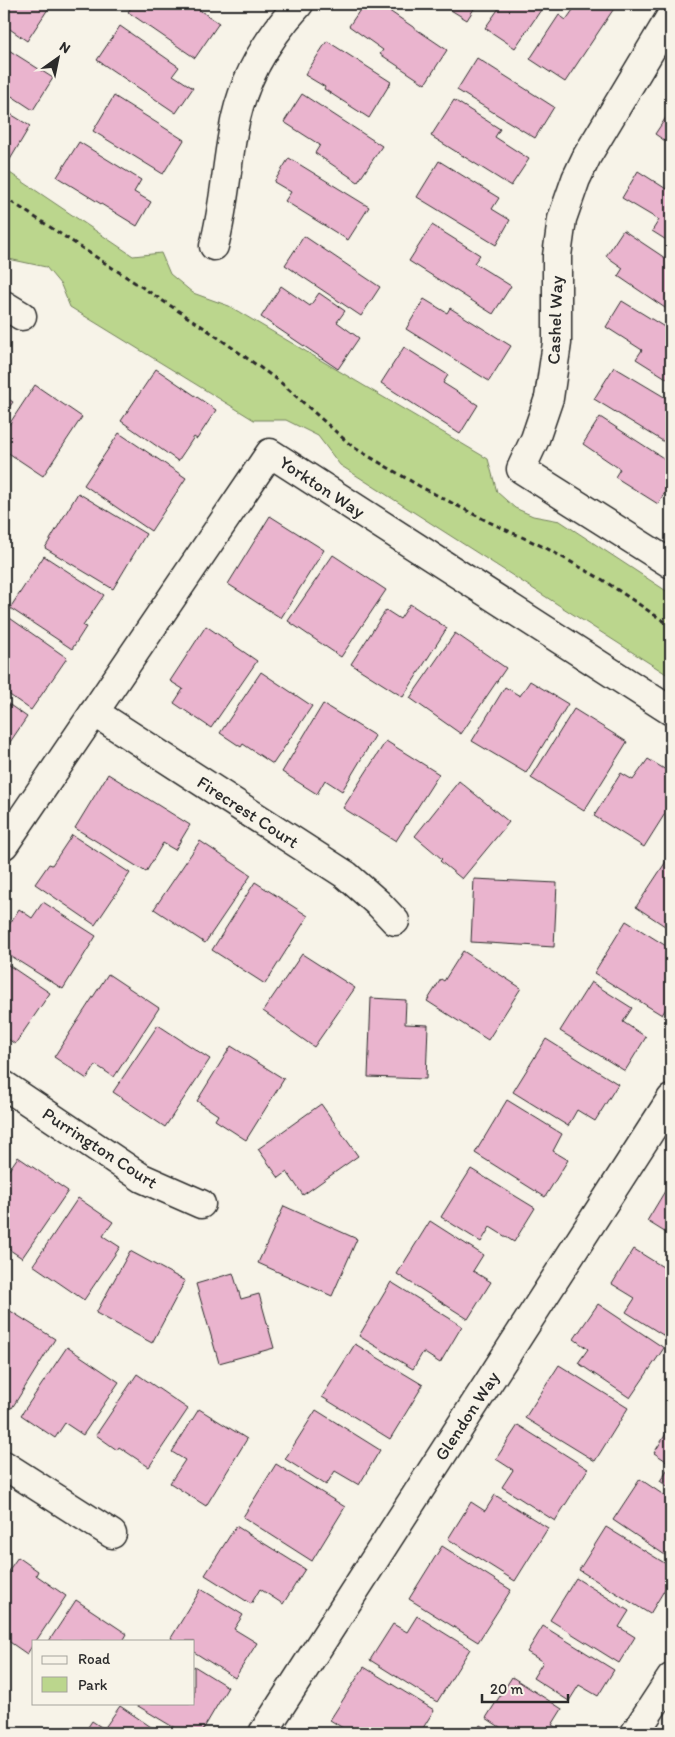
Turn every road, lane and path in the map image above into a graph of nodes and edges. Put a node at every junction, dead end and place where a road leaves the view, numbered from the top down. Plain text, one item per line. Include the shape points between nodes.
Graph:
1 (298, 4) edge
2 (671, 16) edge
3 (4, 197) edge
4 (214, 246) dead end
5 (671, 564) edge
6 (671, 626) edge
7 (671, 711) edge
8 (94, 712) junction
9 (4, 844) edge
10 (394, 921) dead end
11 (4, 1085) edge
12 (671, 1098) edge
13 (201, 1204) dead end
14 (4, 1464) edge
15 (112, 1534) dead end
16 (671, 1678) edge
17 (263, 1733) edge
18 (635, 1733) edge

1 - 4 street via 262,51 246,85 233,130 221,223
2 - 5 street, Cashel Way via 587,156 562,219 557,256 557,343 549,398 521,469
3 - 6 path via 206,329 279,382 353,447 421,487 546,548 603,580
7 - 8 street, Yorkton Way via 270,453
8 - 9 street, Yorkton Way
8 - 10 street, Firecrest Court via 346,875
11 - 13 street, Purrington Court via 142,1178
12 - 17 street, Glendon Way
14 - 15 street
16 - 18 street

